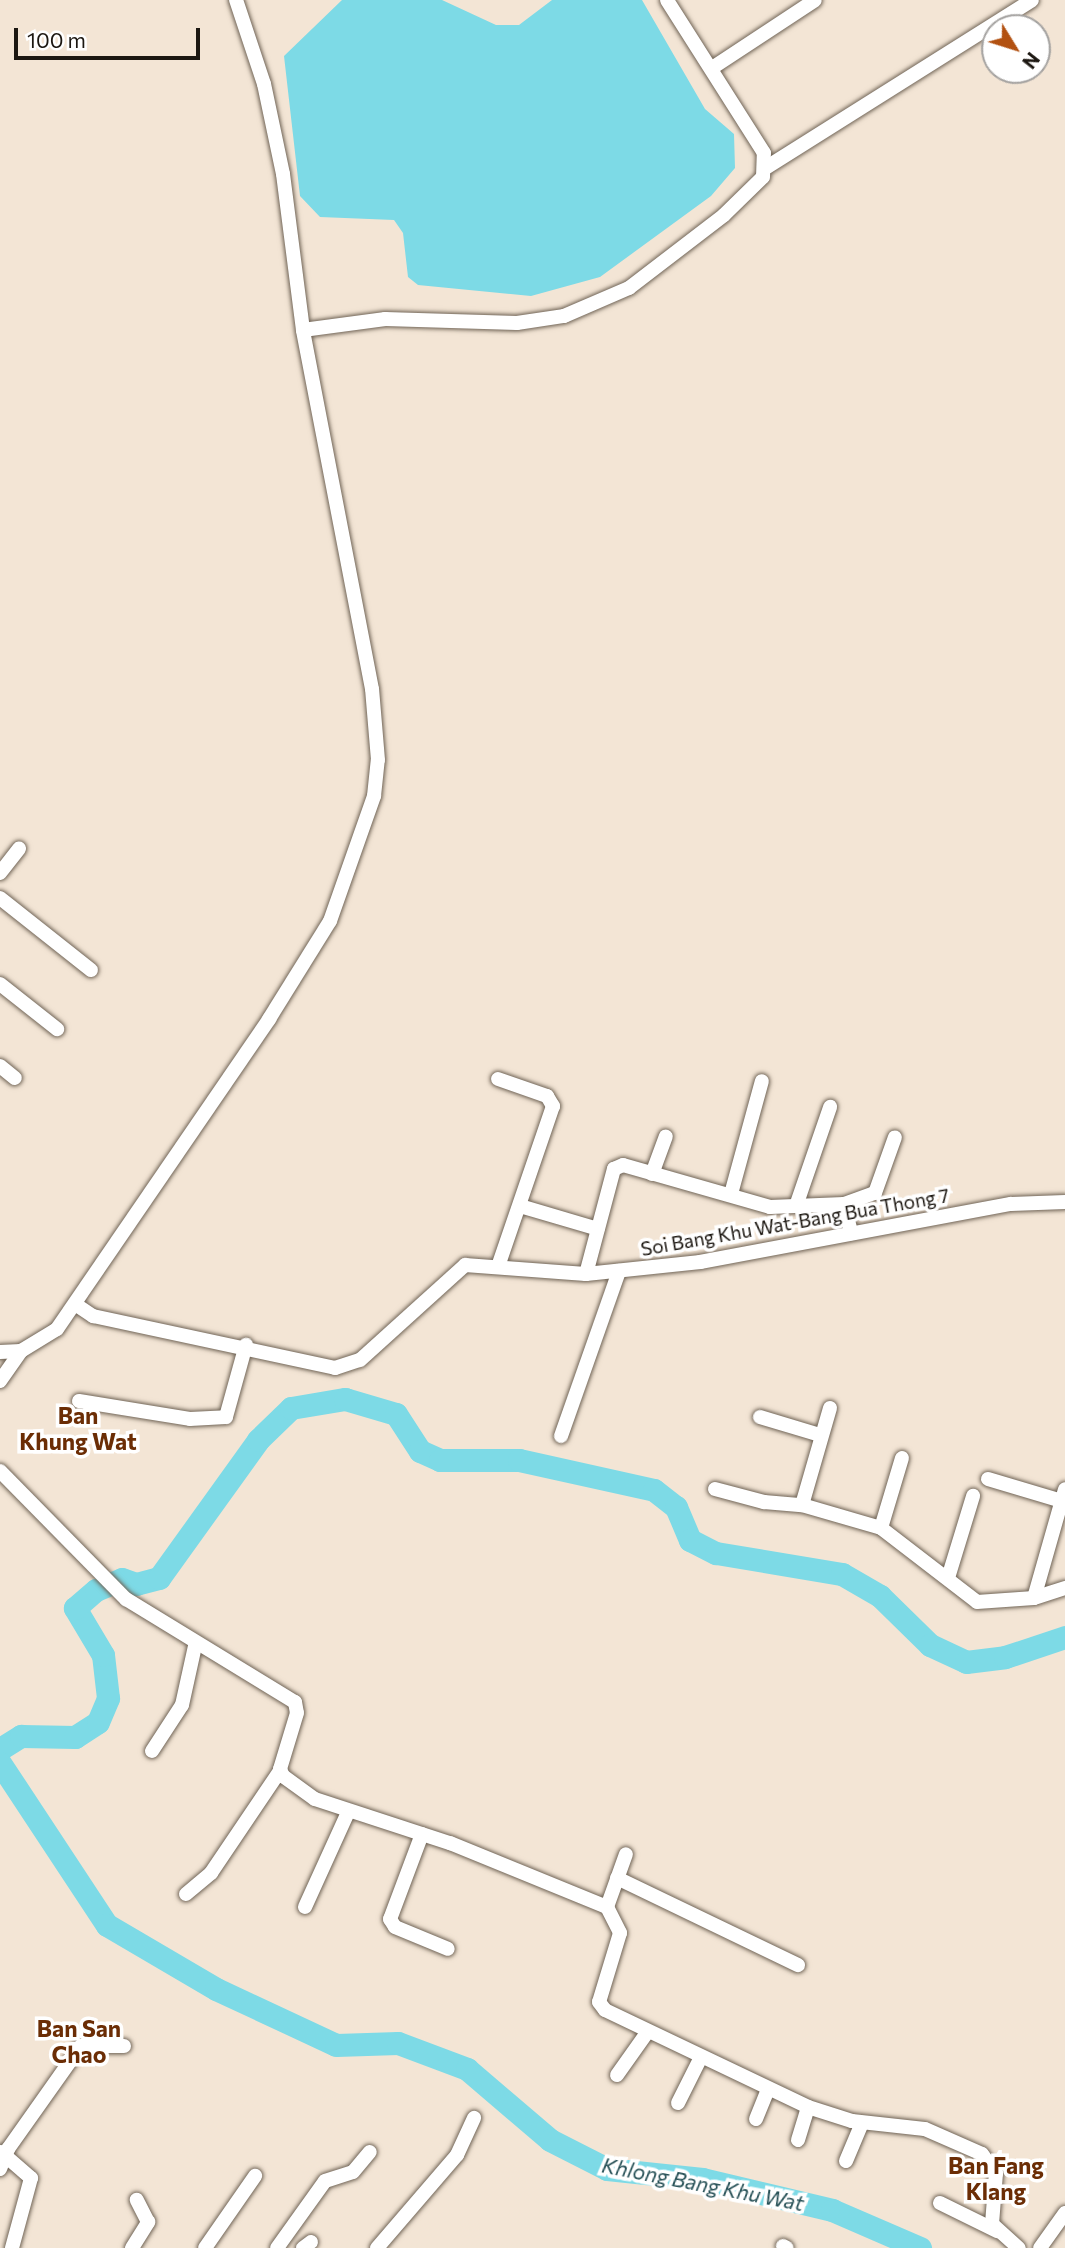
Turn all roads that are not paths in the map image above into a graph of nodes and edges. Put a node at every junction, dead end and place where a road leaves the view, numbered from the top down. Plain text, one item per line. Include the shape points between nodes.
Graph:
1 (236, 0) edge
2 (667, 0) edge
3 (815, 0) edge
4 (1032, 0) edge
5 (712, 68) junction
6 (768, 167) junction
7 (303, 330) junction
8 (19, 849) dead end
9 (0, 873) edge
10 (0, 898) edge
11 (91, 970) dead end
12 (0, 984) edge
13 (57, 1029) dead end
14 (0, 1066) edge
15 (15, 1078) dead end
16 (498, 1079) dead end
17 (762, 1081) dead end
18 (830, 1107) dead end
19 (666, 1136) dead end
20 (895, 1137) dead end
21 (652, 1174) junction
22 (731, 1194) junction
23 (1065, 1202) edge
24 (844, 1204) junction
25 (520, 1206) junction
26 (796, 1206) junction
27 (598, 1229) junction
28 (850, 1233) junction
29 (498, 1267) junction
30 (619, 1271) junction
31 (586, 1274) junction
32 (75, 1304) junction
33 (246, 1345) junction
34 (21, 1351) junction
35 (0, 1352) edge
36 (0, 1381) edge
37 (79, 1401) dead end
38 (830, 1408) dead end
39 (760, 1417) dead end
40 (820, 1435) junction
41 (561, 1436) dead end
42 (902, 1458) dead end
43 (0, 1471) edge
44 (988, 1479) dead end
45 (715, 1489) dead end
46 (1063, 1495) edge
47 (973, 1496) dead end
48 (802, 1505) junction
49 (881, 1528) junction
50 (948, 1578) junction
51 (1065, 1588) edge
52 (1034, 1598) junction
53 (195, 1646) junction
54 (152, 1751) dead end
55 (279, 1772) junction
56 (348, 1812) junction
57 (422, 1835) junction
58 (626, 1854) dead end
59 (617, 1878) junction
60 (186, 1895) dead end
61 (305, 1907) dead end
62 (607, 1907) junction
63 (448, 1949) dead end
64 (798, 1965) dead end
65 (646, 2034) junction
66 (124, 2046) dead end
67 (701, 2057) junction
68 (617, 2075) dead end
69 (768, 2089) junction
70 (678, 2103) dead end
71 (808, 2108) junction
72 (474, 2118) dead end
73 (756, 2119) dead end
74 (862, 2123) junction
75 (798, 2140) dead end
76 (370, 2152) dead end
77 (2, 2159) edge
78 (846, 2161) dead end
79 (255, 2176) dead end
80 (137, 2200) dead end
81 (940, 2203) dead end
82 (1065, 2213) edge
83 (996, 2231) junction
84 (12, 2248) edge
85 (132, 2248) edge
86 (205, 2248) edge
87 (277, 2248) edge
88 (377, 2248) edge
89 (1019, 2248) edge
90 (1040, 2248) edge

1 - 7 street via 274,125
2 - 5 street
3 - 5 street
4 - 6 street
5 - 6 street
6 - 7 street via 752,189 690,245 629,288 583,310 517,323 385,319
7 - 32 street via 372,689 378,750 374,796 351,873 308,961
8 - 9 street
10 - 11 street
12 - 13 street
14 - 15 street
16 - 25 street via 552,1100
17 - 22 street
18 - 26 street
19 - 21 street
20 - 24 street via 874,1193
21 - 22 street
21 - 27 street via 623,1166 614,1170
22 - 26 street via 770,1207
23 - 28 street, Soi Bang Khu Wat-Bang Bua Thong 7 via 1011,1204
24 - 26 street
24 - 28 street
25 - 27 street
25 - 29 street
27 - 31 street
28 - 30 street, Soi Bang Khu Wat-Bang Bua Thong 7 via 701,1262
29 - 31 street, Soi Bang Khu Wat-Bang Bua Thong 7
29 - 33 street, Soi Bang Khu Wat-Bang Bua Thong 7 via 465,1265 360,1360 335,1368
30 - 31 street, Soi Bang Khu Wat-Bang Bua Thong 7
30 - 41 street
32 - 33 street, Soi Bang Khu Wat-Bang Bua Thong 7 via 93,1317
32 - 34 street via 57,1329
33 - 37 street via 226,1417 190,1419
34 - 35 street
34 - 36 street
38 - 40 street
39 - 40 street
40 - 48 street
42 - 49 street
43 - 53 street via 46,1512 90,1566 121,1594
44 - 46 street
45 - 48 street via 764,1502
46 - 52 street
47 - 50 street
48 - 49 street
49 - 50 street
50 - 52 street via 977,1602
51 - 52 street
53 - 54 street via 182,1706
53 - 55 street via 295,1702 297,1713
55 - 56 street via 315,1799
55 - 60 street via 211,1873
56 - 57 street
56 - 61 street
57 - 62 street
57 - 63 street via 390,1919 395,1927
58 - 59 street
59 - 62 street
59 - 64 street
62 - 65 street via 620,1933 599,2002
65 - 67 street
65 - 68 street
66 - 77 street via 81,2046
67 - 69 street
67 - 70 street
69 - 71 street
69 - 73 street
71 - 74 street
71 - 75 street
72 - 88 street via 457,2155
74 - 78 street
74 - 83 street via 938,2133 990,2159 996,2172 990,2216
76 - 87 street via 353,2172 325,2181
77 - 84 street via 31,2178
79 - 86 street
80 - 85 street via 148,2222
81 - 83 street
82 - 90 street
83 - 89 street

